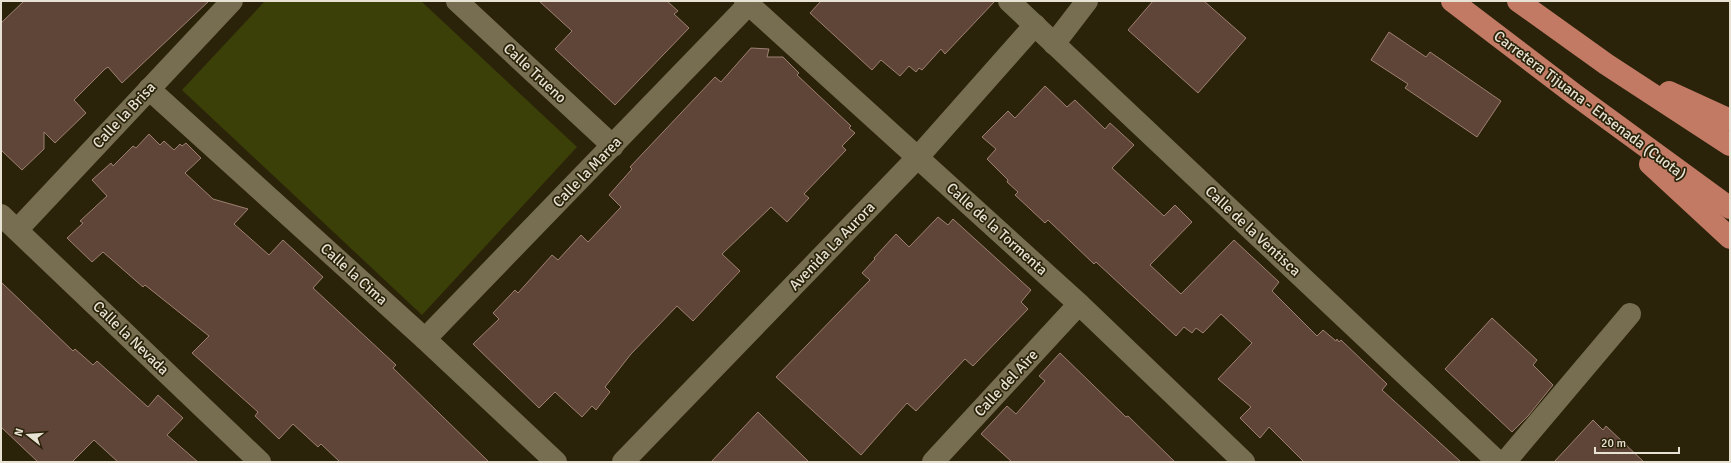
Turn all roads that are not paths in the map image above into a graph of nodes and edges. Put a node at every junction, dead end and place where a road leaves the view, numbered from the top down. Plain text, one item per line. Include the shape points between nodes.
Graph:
1 (232, 1) edge
2 (457, 1) edge
3 (1009, 1) edge
4 (1086, 1) edge
5 (1452, 1) edge
6 (1518, 1) edge
7 (747, 3) edge
8 (1035, 25) junction
9 (1054, 44) junction
10 (1606, 64) junction
11 (149, 89) junction
12 (1574, 94) junction
13 (1730, 120) edge
14 (1730, 145) edge
15 (613, 146) junction
16 (918, 157) junction
17 (1730, 208) edge
18 (1, 214) edge
19 (17, 230) junction
20 (1730, 238) edge
21 (1079, 304) junction
22 (1630, 314) dead end
23 (425, 339) junction
24 (939, 460) edge
25 (260, 462) edge
26 (556, 462) edge
27 (623, 462) edge
28 (1244, 462) edge
29 (1498, 462) edge
30 (1505, 462) edge

1 - 11 street, Calle la Brisa
2 - 15 street, Calle Trueno
3 - 8 street, Calle de la Ventisca
4 - 9 street
5 - 12 highway, Carretera Tijuana - Ensenada (Cuota)
6 - 10 highway
7 - 15 street, Calle la Marea
7 - 16 street, Calle de la Tormenta
8 - 9 street, Calle de la Ventisca
8 - 16 street, Avenida La Aurora
9 - 29 street, Calle de la Ventisca
10 - 13 highway
10 - 14 highway
11 - 19 street, Calle la Brisa
11 - 23 street, Calle la Cima
12 - 17 highway, Carretera Tijuana - Ensenada (Cuota)
12 - 20 highway
15 - 23 street, Calle la Marea
16 - 21 street, Calle de la Tormenta
16 - 27 street, Avenida La Aurora
18 - 19 street, Calle la Nevada
19 - 25 street, Calle la Nevada
21 - 24 street, Calle del Aire
21 - 28 street, Calle de la Tormenta
22 - 30 street
23 - 26 street, Calle la Cima

